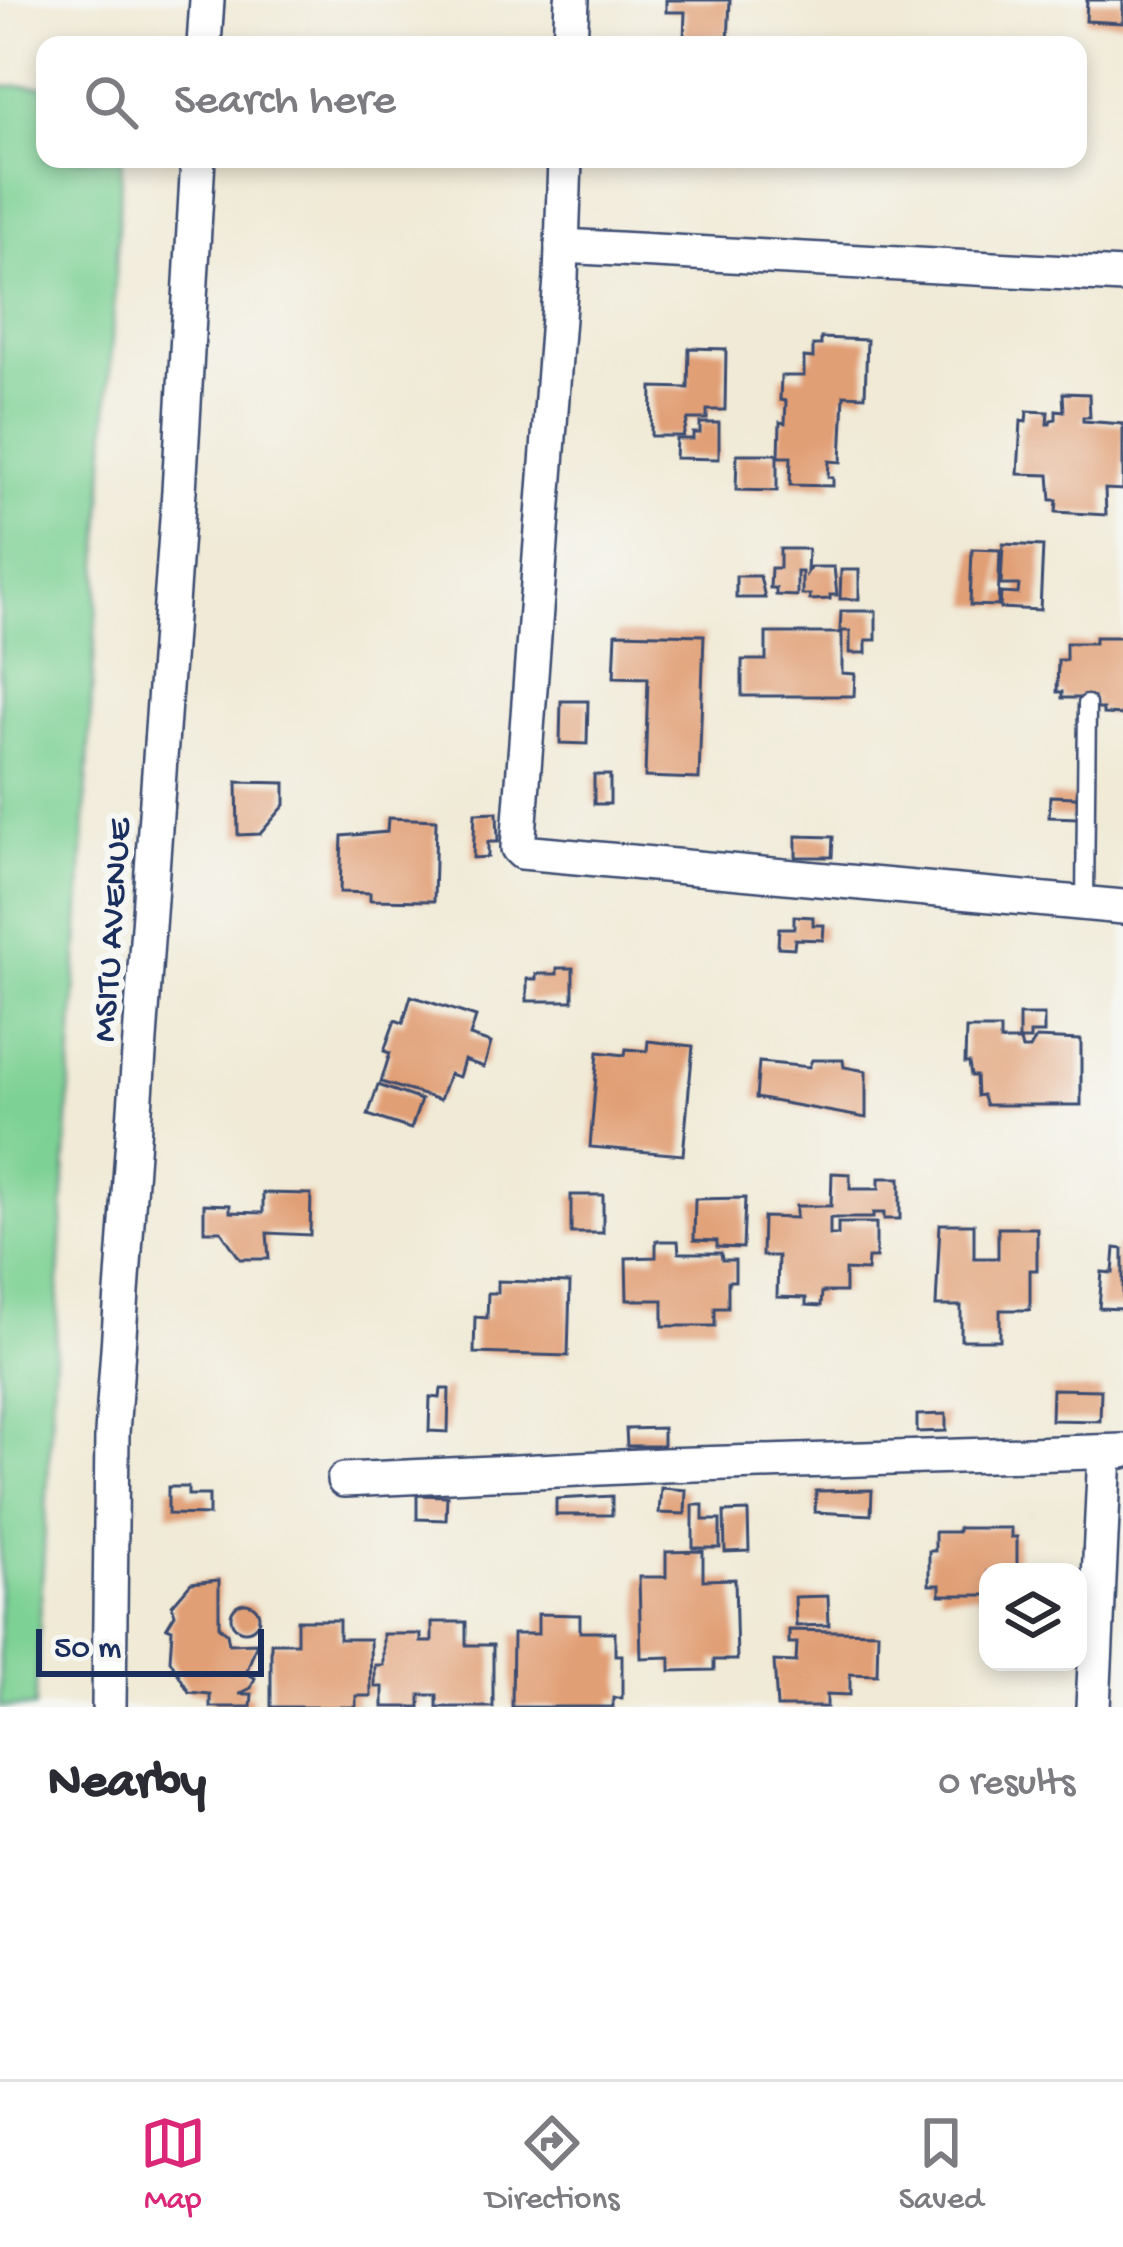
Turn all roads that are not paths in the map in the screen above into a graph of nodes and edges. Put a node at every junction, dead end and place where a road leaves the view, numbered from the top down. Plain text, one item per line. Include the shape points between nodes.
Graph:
1 (207, 0) edge
2 (572, 0) edge
3 (205, 36) edge
4 (570, 36) edge
5 (197, 168) edge
6 (565, 168) edge
7 (562, 246) junction
8 (1123, 276) edge
9 (1087, 704) dead end
10 (1085, 902) junction
11 (1123, 907) edge
12 (1114, 1451) edge
13 (344, 1480) dead end
14 (109, 1707) edge
15 (1094, 1707) edge

1 - 3 street
2 - 4 street
5 - 14 street, MSITU AVENUE via 112,1432
6 - 7 street
7 - 8 street
7 - 10 street via 518,848
9 - 10 lane
10 - 11 street
12 - 13 street
12 - 15 street

